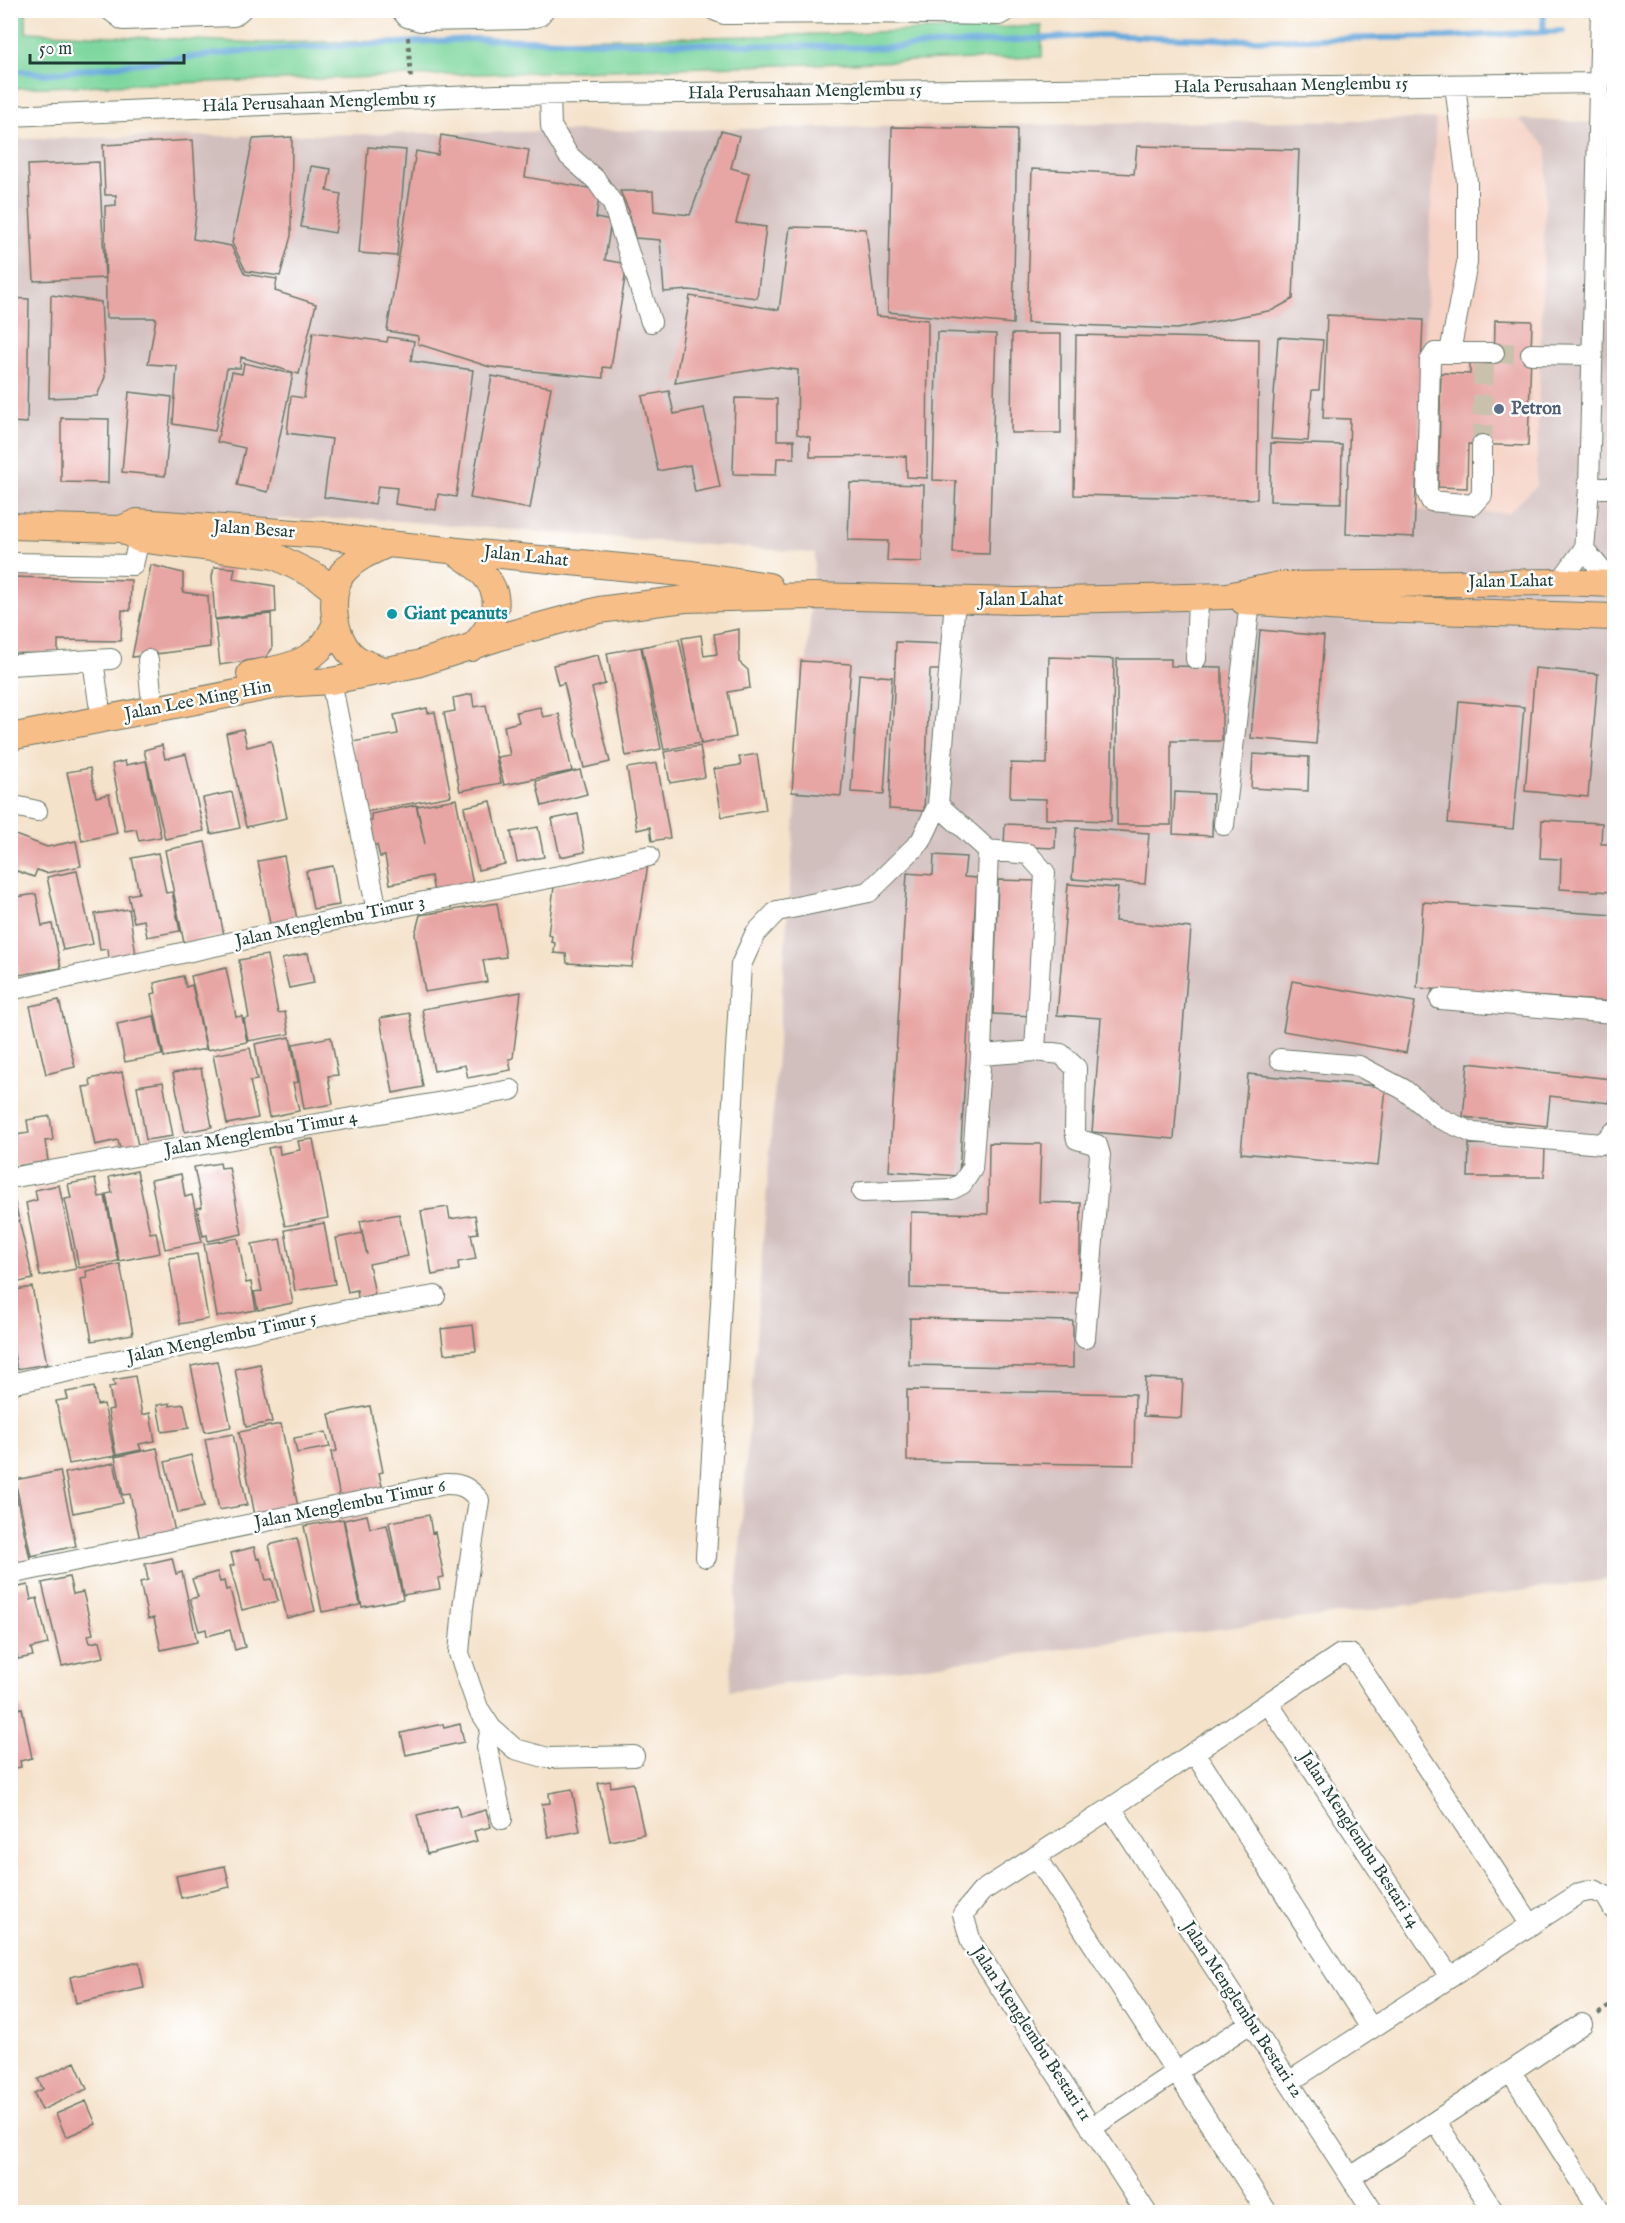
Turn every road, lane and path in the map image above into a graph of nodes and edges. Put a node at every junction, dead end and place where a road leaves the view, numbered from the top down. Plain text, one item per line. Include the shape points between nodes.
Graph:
1 (110, 10) edge
2 (241, 10) edge
3 (544, 10) edge
4 (714, 10) edge
5 (1008, 10) edge
6 (1601, 10) edge
7 (860, 12) edge
8 (404, 20) edge
9 (409, 69) dead end
10 (1600, 83) junction
11 (1455, 85) junction
12 (550, 94) junction
13 (10, 116) edge
14 (651, 322) dead end
15 (1450, 352) junction
16 (1531, 354) tunnel mouth
17 (1593, 355) junction
18 (1487, 356) tunnel mouth
19 (1482, 445) tunnel mouth
20 (1589, 488) junction
21 (1614, 488) edge
22 (10, 526) edge
23 (130, 534) junction
24 (388, 544) junction
25 (452, 549) junction
26 (1584, 549) junction
27 (10, 563) edge
28 (1560, 582) junction
29 (1613, 583) edge
30 (334, 590) junction
31 (813, 596) junction
32 (1198, 597) junction
33 (1239, 599) junction
34 (955, 600) junction
35 (1614, 617) edge
36 (336, 624) junction
37 (470, 648) junction
38 (1196, 659) dead end
39 (148, 660) dead end
40 (10, 665) edge
41 (386, 671) junction
42 (331, 681) junction
43 (152, 693) junction
44 (99, 703) junction
45 (10, 720) edge
46 (10, 737) edge
47 (10, 805) edge
48 (938, 806) junction
49 (37, 811) dead end
50 (1224, 825) dead end
51 (987, 850) junction
52 (649, 856) dead end
53 (376, 911) junction
54 (10, 990) edge
55 (1440, 999) dead end
56 (1614, 1013) edge
57 (1035, 1051) junction
58 (981, 1055) junction
59 (1280, 1059) dead end
60 (511, 1090) dead end
61 (1614, 1132) edge
62 (10, 1178) edge
63 (862, 1192) dead end
64 (435, 1296) dead end
65 (1085, 1338) dead end
66 (10, 1384) edge
67 (706, 1557) dead end
68 (10, 1574) edge
69 (1268, 1702) junction
70 (491, 1728) junction
71 (1194, 1752) junction
72 (634, 1756) dead end
73 (1111, 1808) junction
74 (502, 1818) dead end
75 (1036, 1856) junction
76 (1614, 1910) edge
77 (1531, 1924) junction
78 (1450, 1977) junction
79 (1249, 2024) junction
80 (1582, 2024) dead end
81 (1371, 2028) junction
82 (1176, 2072) junction
83 (1511, 2072) junction
84 (1289, 2082) junction
85 (1436, 2122) junction
86 (1091, 2128) junction
87 (1351, 2177) junction
88 (1146, 2212) edge
89 (1267, 2212) edge
90 (1373, 2212) edge
91 (1494, 2212) edge
92 (1601, 2212) edge

1 - 2 street via 123,20 234,16
3 - 8 street via 539,16 525,19
4 - 7 street via 724,14
5 - 7 street via 999,15
6 - 10 street
8 - 9 path
10 - 11 street, Hala Perusahaan Menglembu 15
10 - 17 street
11 - 12 street, Hala Perusahaan Menglembu 15
11 - 15 street via 1467,182 1467,263
12 - 13 street, Hala Perusahaan Menglembu 15
12 - 14 street via 551,126 568,155 596,180 613,204
15 - 18 street
15 - 19 street via 1435,353 1430,361 1427,492 1431,501 1473,505 1482,495
16 - 17 street
17 - 20 street
20 - 21 street
20 - 26 street
22 - 23 main road, Jalan Besar
23 - 24 main road, Jalan Besar via 137,522 324,535
23 - 27 street via 133,565
23 - 30 main road, Jalan Besar via 274,556
24 - 25 main road
24 - 30 main road via 362,556 344,571
25 - 31 main road, Jalan Lahat via 692,574
25 - 37 main road via 474,562 490,581 495,599 486,632
26 - 28 street
26 - 29 street
28 - 29 main road, Jalan Lahat
28 - 33 main road, Jalan Lahat via 1279,585
30 - 36 main road
31 - 34 main road, Jalan Lahat
31 - 37 main road, Jalan Lahat via 685,599 599,610
32 - 33 main road, Jalan Lahat
32 - 34 main road, Jalan Lahat
32 - 38 street
33 - 35 main road, Jalan Lahat via 1344,608
33 - 50 street
34 - 48 street
36 - 41 main road via 342,642 356,658
36 - 43 main road, Jalan Lee Ming Hin via 323,646 303,660 274,670
37 - 41 main road
39 - 43 street
40 - 44 street via 102,660
41 - 42 main road, Jalan Lee Ming Hin
42 - 46 main road, Jalan Lee Ming Hin via 283,684
42 - 53 street
43 - 44 main road, Jalan Lee Ming Hin
44 - 45 main road, Jalan Lee Ming Hin
47 - 49 street
48 - 51 street
48 - 67 street via 921,841 869,892 777,911 755,934 741,965
51 - 57 street via 1028,854 1045,873
51 - 58 street
52 - 53 street, Jalan Menglembu Timur 3
53 - 54 street, Jalan Menglembu Timur 3
55 - 56 street
57 - 58 street
57 - 65 street via 1061,1054 1076,1068 1077,1139 1097,1145 1100,1155
58 - 63 street via 972,1169 962,1184 952,1189
59 - 61 street via 1359,1066 1403,1089 1439,1118 1473,1133 1602,1144
60 - 62 street, Jalan Menglembu Timur 4
64 - 66 street, Jalan Menglembu Timur 5 via 348,1310
68 - 70 street, Jalan Menglembu Timur 6 via 458,1483 479,1500 459,1653 478,1708
69 - 71 street, Jalan Menglembu Bestari 11
69 - 77 street, Jalan Menglembu Bestari 11 via 1341,1654 1350,1654
69 - 78 street, Jalan Menglembu Bestari 14
70 - 72 street, Jalan Menglembu Timur 6 via 515,1749 548,1758
70 - 74 street via 486,1747
71 - 73 street, Jalan Menglembu Bestari 11
71 - 81 street
73 - 75 street, Jalan Menglembu Bestari 11
73 - 79 street, Jalan Menglembu Bestari 12
75 - 82 street
75 - 86 street, Jalan Menglembu Bestari 11 via 982,1891 963,1914 971,1942
76 - 77 street via 1606,1896 1593,1890 1580,1893
77 - 78 street
78 - 81 street
79 - 82 street
79 - 84 street, Jalan Menglembu Bestari 12
80 - 83 street
81 - 84 street
82 - 86 street
82 - 89 street
83 - 85 street
83 - 92 street
84 - 87 street, Jalan Menglembu Bestari 12
85 - 87 street
85 - 91 street
86 - 88 street, Jalan Menglembu Bestari 11
87 - 90 street, Jalan Menglembu Bestari 12

